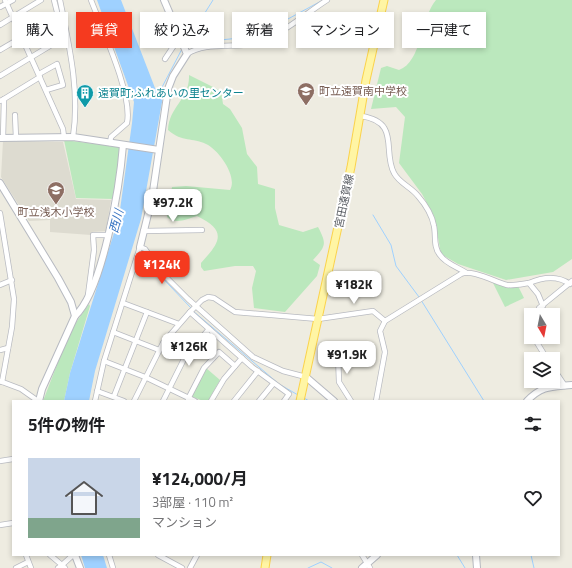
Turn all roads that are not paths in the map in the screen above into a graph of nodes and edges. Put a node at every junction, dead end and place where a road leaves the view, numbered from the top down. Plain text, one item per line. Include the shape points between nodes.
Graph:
1 (13, 0) edge
2 (41, 0) edge
3 (54, 0) edge
4 (60, 0) edge
5 (90, 0) edge
6 (164, 0) edge
7 (327, 0) edge
8 (384, 0) edge
9 (6, 2) edge
10 (0, 7) edge
11 (21, 12) edge
12 (57, 12) edge
13 (169, 12) edge
14 (12, 15) edge
15 (12, 18) edge
16 (0, 25) edge
17 (12, 43) edge
18 (27, 48) edge
19 (46, 48) edge
20 (172, 48) edge
21 (184, 48) edge
22 (0, 50) edge
23 (187, 54) junction
24 (31, 57) junction
25 (165, 59) dead end
26 (0, 76) edge
27 (40, 76) junction
28 (46, 90) junction
29 (2, 100) edge
30 (15, 115) dead end
31 (361, 116) junction
32 (64, 137) junction
33 (73, 137) junction
34 (1, 138) edge
35 (16, 138) junction
36 (110, 142) junction
37 (126, 146) junction
38 (157, 150) junction
39 (0, 183) edge
40 (0, 213) edge
41 (202, 230) dead end
42 (143, 231) junction
43 (108, 235) junction
44 (140, 247) junction
45 (465, 272) junction
46 (12, 280) junction
47 (571, 282) edge
48 (529, 283) junction
49 (0, 286) edge
50 (88, 297) junction
51 (123, 303) junction
52 (197, 305) junction
53 (542, 306) junction
54 (539, 308) edge
55 (147, 312) junction
56 (190, 312) junction
57 (74, 316) junction
58 (318, 319) junction
59 (385, 320) junction
60 (179, 324) junction
61 (209, 329) junction
62 (113, 332) junction
63 (136, 340) junction
64 (197, 343) junction
65 (340, 344) dead end
66 (8, 348) junction
67 (0, 350) edge
68 (159, 350) junction
69 (213, 358) junction
70 (242, 358) junction
71 (104, 361) junction
72 (235, 366) junction
73 (124, 369) junction
74 (258, 371) junction
75 (306, 377) junction
76 (145, 378) junction
77 (560, 379) edge
78 (1, 381) edge
79 (273, 384) junction
80 (572, 385) edge
81 (560, 386) edge
82 (565, 386) junction
83 (540, 388) edge
84 (169, 389) junction
85 (97, 391) junction
86 (112, 398) edge
87 (301, 398) edge
88 (38, 400) edge
89 (39, 400) edge
90 (95, 400) edge
91 (134, 400) edge
92 (164, 400) edge
93 (188, 400) edge
94 (211, 400) edge
95 (235, 400) edge
96 (260, 400) edge
97 (285, 400) edge
98 (333, 400) edge
99 (350, 400) edge
100 (376, 400) edge
101 (528, 400) edge
102 (12, 459) edge
103 (0, 461) edge
104 (12, 523) edge
105 (0, 525) edge
106 (26, 556) edge
107 (51, 556) edge
108 (73, 556) edge
109 (74, 556) edge
110 (109, 556) edge
111 (160, 556) edge
112 (196, 556) edge
113 (268, 556) edge
114 (362, 556) edge
115 (376, 556) edge
116 (476, 556) edge
117 (28, 562) junction
118 (62, 567) edge
119 (366, 567) edge
120 (16, 568) edge
121 (31, 568) edge
122 (80, 568) edge
123 (113, 568) edge
124 (182, 568) edge
125 (190, 568) edge
126 (265, 568) edge
127 (478, 568) edge

1 - 9 street
2 - 11 street
3 - 12 street
4 - 33 street via 71,51 76,96
5 - 36 street via 128,106 128,123 111,137
6 - 13 street
7 - 23 street via 264,39 250,44 202,48
8 - 31 main road, 宮田遠賀線 via 366,80
9 - 10 street
9 - 14 street
15 - 16 street
17 - 22 street
18 - 24 street
19 - 24 street
20 - 25 street
21 - 23 street
23 - 38 street via 168,89
24 - 26 street
24 - 27 street
27 - 28 street
27 - 28 street via 57,64 63,85
27 - 29 street
28 - 32 street via 63,128
29 - 34 street
30 - 35 street
31 - 45 street via 374,119 387,133 391,168 418,196 429,212 434,224 438,254
31 - 58 main road, 宮田遠賀線
32 - 33 street
32 - 35 street
33 - 36 street
34 - 35 street
36 - 37 street
37 - 38 street
37 - 43 street
38 - 42 street via 152,198
39 - 57 street via 58,278 71,302
40 - 46 street
41 - 42 street
42 - 44 street
43 - 50 street
43 - 50 street via 93,235 94,250
44 - 51 street
44 - 52 street via 145,249 161,272
45 - 48 street via 509,285
45 - 59 street
46 - 49 street
46 - 66 street via 13,307
47 - 48 street via 561,278 540,279
47 - 53 street
48 - 53 street via 538,294
50 - 57 street via 83,308
51 - 55 street
51 - 62 street
52 - 56 street
52 - 58 street via 208,297 214,298 235,312
52 - 75 street via 253,357 283,371
53 - 54 street
55 - 60 street
55 - 63 street
56 - 60 street
56 - 61 street
57 - 89 street via 42,388
58 - 59 street via 373,311
58 - 75 main road, 宮田遠賀線
59 - 100 street via 380,331 385,352
60 - 68 street
61 - 64 street
61 - 70 street
62 - 63 street
62 - 71 street
63 - 68 street
63 - 73 street
64 - 69 street
64 - 84 street via 184,359
65 - 99 street via 339,382
66 - 67 street
66 - 78 street
68 - 76 street
69 - 72 street via 219,352
69 - 93 street via 201,373
70 - 72 street
70 - 74 street
71 - 73 street
71 - 85 street
72 - 94 street via 217,388
73 - 76 street
73 - 86 street
74 - 79 street
74 - 95 street
75 - 87 main road, 宮田遠賀線
75 - 98 street
76 - 84 street
76 - 91 street
77 - 82 street
78 - 88 street via 21,389
79 - 96 street
79 - 97 street via 289,394
80 - 82 street
81 - 82 street
83 - 101 street
84 - 92 street
84 - 93 street
85 - 86 street
85 - 90 street
102 - 103 street
104 - 105 street
106 - 117 street
107 - 118 street
108 - 118 street
109 - 122 street
110 - 123 street
111 - 124 street
112 - 125 street
113 - 126 main road
114 - 119 street
115 - 119 street
116 - 127 street
117 - 120 street
117 - 121 street

